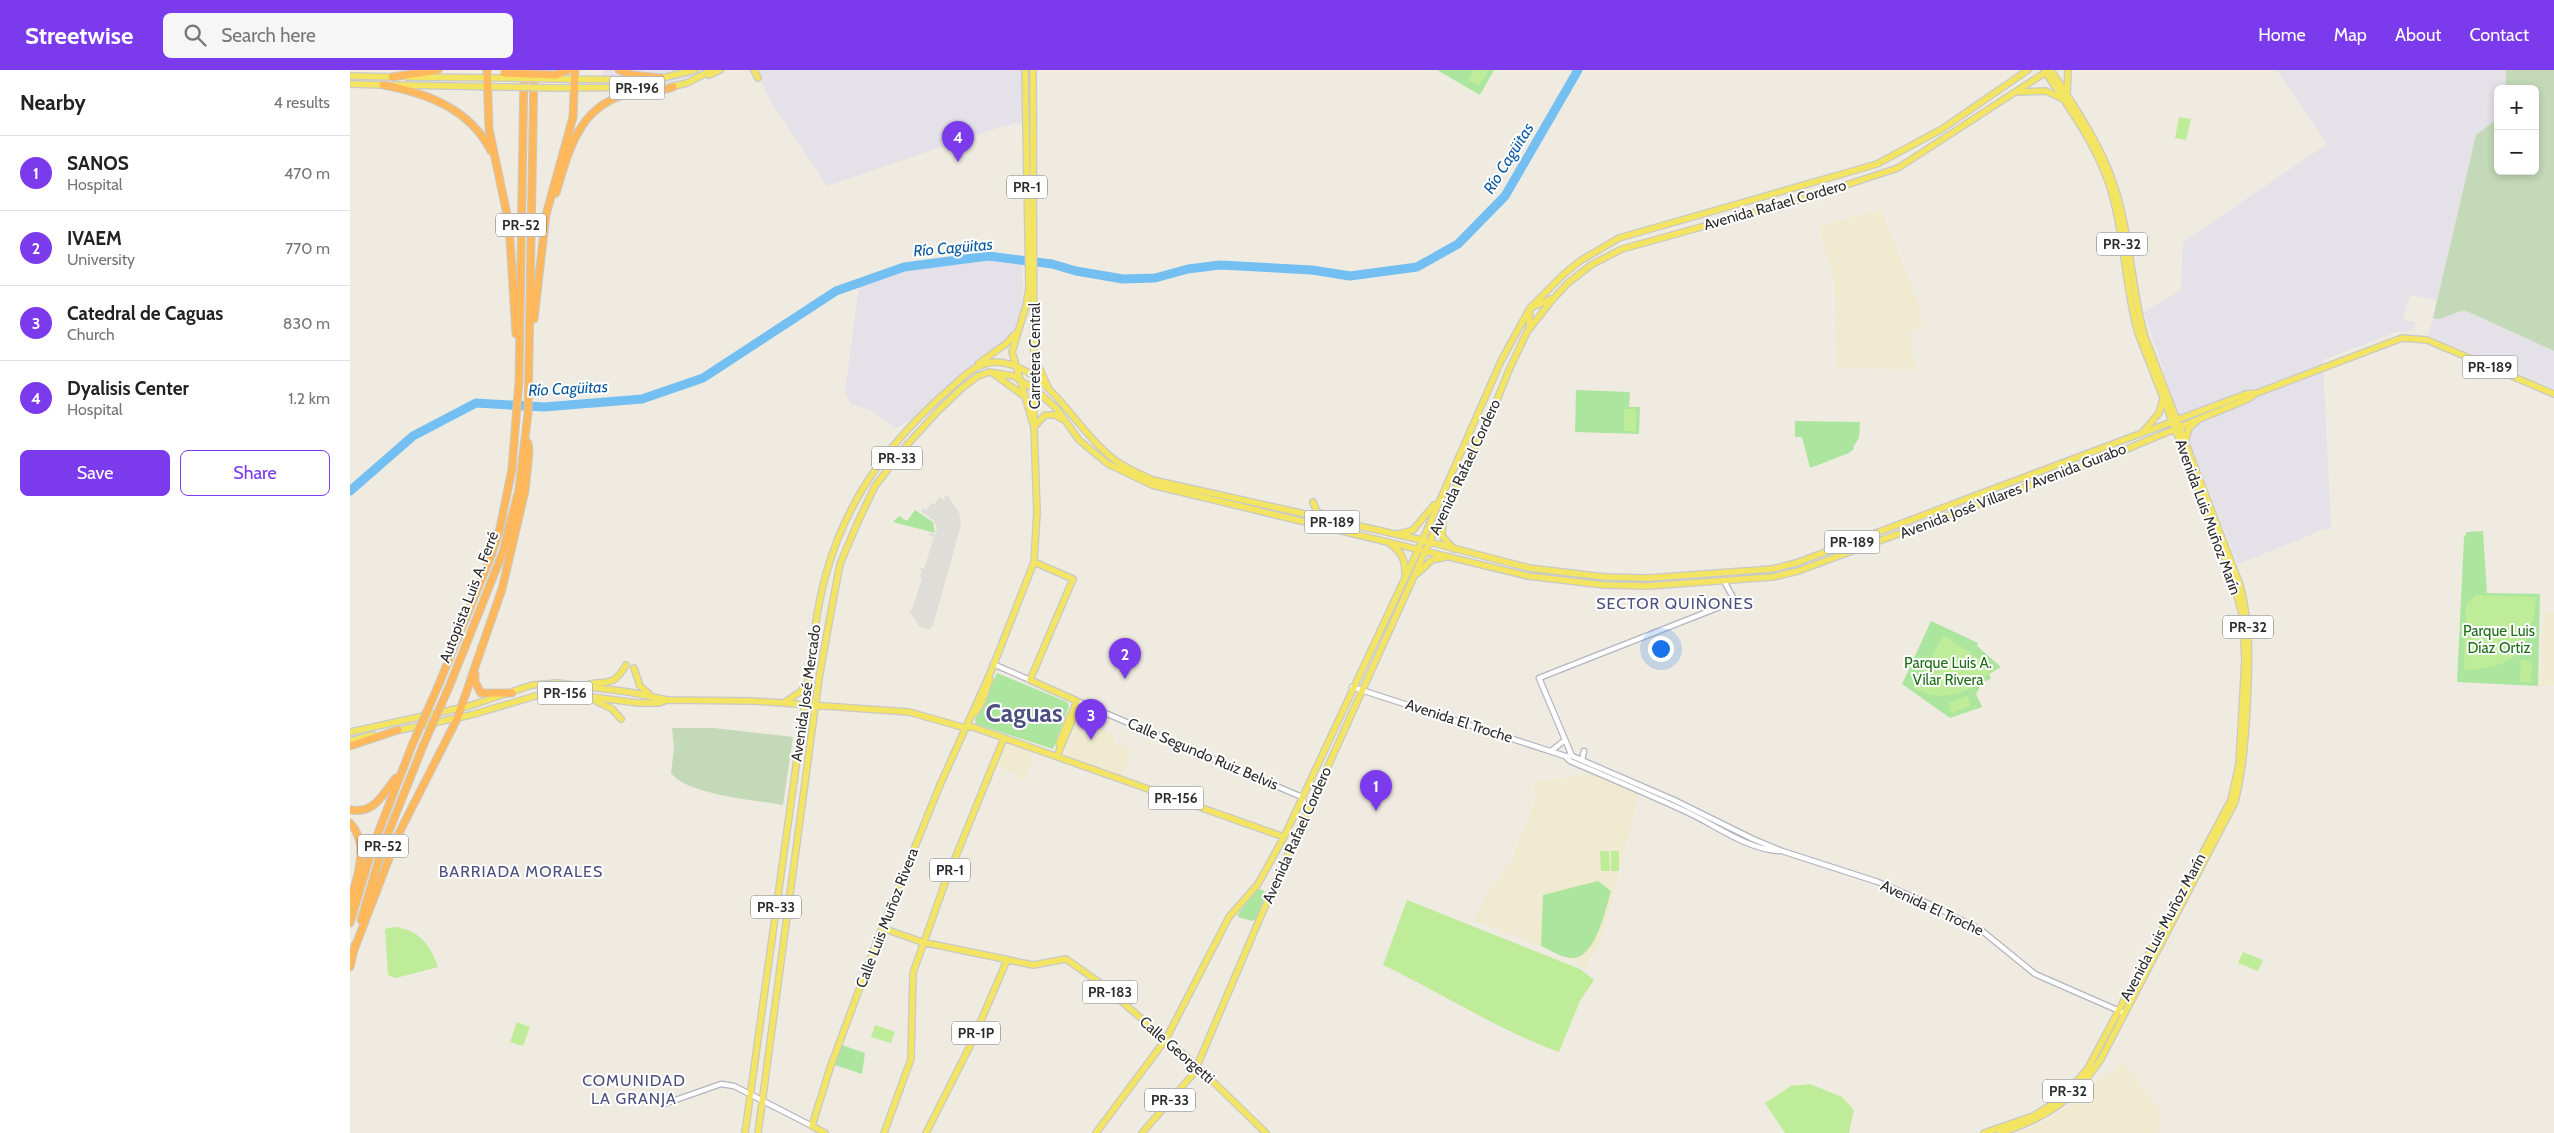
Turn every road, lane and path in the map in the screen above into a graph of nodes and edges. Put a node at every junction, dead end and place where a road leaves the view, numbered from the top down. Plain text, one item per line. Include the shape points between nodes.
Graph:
1 (438, 70) edge
2 (497, 70) edge
3 (524, 70) edge
4 (534, 70) edge
5 (568, 70) edge
6 (575, 70) edge
7 (619, 70) edge
8 (694, 70) edge
9 (712, 70) edge
10 (720, 70) edge
11 (754, 70) edge
12 (1025, 70) edge
13 (1033, 70) edge
14 (2028, 70) edge
15 (2047, 70) edge
16 (2068, 70) edge
17 (487, 74) edge
18 (504, 75) junction
19 (350, 76) edge
20 (392, 77) junction
21 (557, 77) junction
22 (700, 77) junction
23 (661, 78) junction
24 (758, 78) dead end
25 (575, 79) junction
26 (350, 84) edge
27 (383, 85) junction
28 (487, 87) junction
29 (673, 87) junction
30 (574, 88) junction
31 (2014, 93) junction
32 (2066, 98) junction
33 (495, 158) junction
34 (1027, 184) junction
35 (1019, 192) dead end
36 (546, 230) junction
37 (1031, 242) junction
38 (1032, 288) junction
39 (1556, 296) junction
40 (1530, 308) junction
41 (1022, 321) junction
42 (1528, 332) junction
43 (530, 344) junction
44 (519, 354) junction
45 (1035, 354) junction
46 (1015, 366) junction
47 (972, 370) junction
48 (990, 372) junction
49 (1035, 377) junction
50 (1018, 379) junction
51 (1049, 388) junction
52 (1035, 389) junction
53 (2257, 393) junction
54 (2554, 394) edge
55 (1024, 396) junction
56 (2163, 399) junction
57 (2172, 408) junction
58 (2194, 414) junction
59 (2200, 419) junction
60 (1064, 420) junction
61 (2175, 421) junction
62 (1034, 428) junction
63 (2178, 428) junction
64 (527, 430) junction
65 (2140, 434) junction
66 (2156, 437) junction
67 (2182, 441) junction
68 (1442, 491) junction
69 (1313, 502) dead end
70 (1444, 512) junction
71 (1268, 513) junction
72 (1300, 514) junction
73 (1366, 528) junction
74 (1396, 535) junction
75 (1365, 536) junction
76 (1422, 540) junction
77 (1386, 541) junction
78 (1429, 543) junction
79 (1419, 548) junction
80 (1426, 550) junction
81 (1455, 550) junction
82 (1451, 557) junction
83 (1489, 558) junction
84 (1034, 562) junction
85 (1487, 566) junction
86 (1405, 576) junction
87 (1724, 581) junction
88 (1411, 583) junction
89 (477, 660) junction
90 (626, 664) dead end
91 (993, 664) junction
92 (634, 668) dead end
93 (1030, 680) junction
94 (808, 682) junction
95 (585, 686) junction
96 (1352, 687) junction
97 (1364, 691) junction
98 (512, 693) junction
99 (584, 695) junction
100 (656, 697) junction
101 (666, 700) junction
102 (1077, 701) junction
103 (785, 702) junction
104 (805, 704) junction
105 (816, 706) junction
106 (460, 708) junction
107 (456, 719) junction
108 (621, 719) dead end
109 (967, 726) junction
110 (398, 730) junction
111 (350, 732) edge
112 (1004, 738) junction
113 (350, 740) edge
114 (1565, 740) junction
115 (350, 746) edge
116 (1551, 751) junction
117 (1584, 751) dead end
118 (1057, 756) junction
119 (1565, 756) junction
120 (1572, 756) junction
121 (1582, 760) junction
122 (401, 772) junction
123 (1302, 797) junction
124 (350, 810) edge
125 (1307, 813) junction
126 (350, 823) edge
127 (1284, 837) junction
128 (1782, 851) junction
129 (350, 904) edge
130 (350, 923) edge
131 (882, 928) junction
132 (922, 942) junction
133 (354, 950) junction
134 (1007, 960) junction
135 (350, 967) edge
136 (2122, 1012) junction
137 (1166, 1039) junction
138 (1197, 1066) junction
139 (750, 1094) junction
140 (763, 1100) junction
141 (664, 1104) dead end
142 (2034, 1118) junction
143 (812, 1126) junction
144 (745, 1133) edge
145 (758, 1133) edge
146 (825, 1133) edge
147 (884, 1133) edge
148 (926, 1133) edge
149 (1096, 1133) edge
150 (1142, 1133) edge
151 (1266, 1133) edge
152 (1984, 1133) edge
153 (2000, 1133) edge

1 - 20 highway
2 - 18 highway
3 - 44 highway, Autopista Luis A. Ferré / PR-52
4 - 43 highway, Autopista Luis A. Ferré / PR-52
5 - 21 highway
6 - 25 highway
7 - 23 highway
8 - 23 main road, PR-196
9 - 22 main road, PR-196
10 - 22 main road
11 - 24 main road
12 - 34 main road, Carretera Central / PR-1
13 - 37 main road, Carretera Central / PR-1
14 - 40 main road, Avenida Rafael Cordero via 1942,129 1877,164 1619,238 1580,261
15 - 31 main road, Avenida Rafael Cordero
15 - 32 main road, Avenida Luis Muñoz Marín / PR-32
16 - 32 main road
17 - 18 main road
17 - 20 main road
17 - 28 highway
18 - 21 highway, bridge
19 - 20 main road
21 - 25 main road, PR-196
22 - 29 main road, PR-196
23 - 25 main road, PR-196
25 - 30 highway
26 - 27 main road, PR-196
27 - 28 main road, PR-196
27 - 33 highway via 429,97 461,114 478,130
28 - 30 main road, PR-196, bridge
28 - 33 highway
29 - 30 main road, PR-196
29 - 36 highway via 660,92 617,97 599,107 581,124 572,141
30 - 36 highway via 573,117 549,202
31 - 32 main road via 2046,91
31 - 39 main road, Avenida Rafael Cordero via 1898,168 1806,198 1622,249 1591,265
32 - 56 main road, Avenida Luis Muñoz Marín / PR-32 via 2110,188 2136,323
32 - 57 main road, Avenida Luis Muñoz Marín / PR-32 via 2096,142 2115,186 2138,313
33 - 44 highway via 509,224
34 - 35 main road
34 - 37 main road, Carretera Central / PR-1
36 - 43 highway
37 - 38 main road, Carretera Central / PR-1
38 - 41 main road, Carretera Central / PR-1
38 - 45 main road, Carretera Central / PR-1
39 - 40 main road
39 - 42 main road, Avenida Rafael Cordero
40 - 42 main road
40 - 68 main road, Avenida Rafael Cordero via 1501,362
41 - 46 main road, Carretera Central / PR-1 via 1012,352
41 - 47 main road via 1007,343
42 - 70 main road, Avenida Rafael Cordero
43 - 64 highway, Autopista Luis A. Ferré / PR-52
44 - 122 highway, Autopista Luis A. Ferré / PR-52, bridge via 512,469 500,528
45 - 49 main road, Carretera Central / PR-1
45 - 51 main road
46 - 47 main road, Avenida José Mercado / PR-33 via 993,362
46 - 49 main road, Avenida José Mercado / PR-33
46 - 50 main road, Carretera Central / PR-1
47 - 94 main road, Avenida José Mercado / PR-33 via 933,403 884,457 860,492 837,540 825,576
48 - 50 main road
48 - 55 main road
48 - 105 main road, Avenida José Mercado / PR-33 via 962,388 938,411 875,486 840,564
49 - 51 main road, Avenida José Villares / Avenida Gurabo / PR-189
49 - 52 main road, Carretera Central / PR-1
50 - 52 main road
50 - 55 main road, Carretera Central / PR-1
51 - 72 main road, Avenida José Villares / Avenida Gurabo / PR-189 via 1110,457 1135,472 1175,486
52 - 60 main road, Avenida José Villares / Avenida Gurabo / PR-189
52 - 62 main road, Carretera Central / PR-1
53 - 54 main road, Avenida José Villares / Avenida Gurabo / PR-189 via 2402,338 2427,340
53 - 58 main road, Avenida José Villares / Avenida Gurabo / PR-189 via 2246,394
53 - 59 main road, Avenida José Villares / Avenida Gurabo / PR-189
55 - 62 main road, Carretera Central / PR-1
56 - 61 main road, Avenida Luis Muñoz Marín / PR-32
56 - 65 main road via 2159,412
57 - 58 main road via 2181,414
57 - 61 main road, Avenida Luis Muñoz Marín / PR-32
58 - 61 main road, Avenida José Villares / Avenida Gurabo / PR-189
59 - 63 main road, Avenida José Villares / Avenida Gurabo / PR-189
59 - 67 main road via 2189,428
60 - 62 main road via 1046,415
60 - 71 main road, Avenida José Villares / Avenida Gurabo / PR-189 via 1091,450 1134,478
61 - 63 main road, Avenida Luis Muñoz Marín / PR-32
61 - 65 main road, Avenida José Villares / Avenida Gurabo / PR-189
62 - 84 main road, Calle Luis Muñoz Rivera / PR-1 via 1037,512
63 - 66 main road, Avenida José Villares / Avenida Gurabo / PR-189
63 - 67 main road, Avenida Luis Muñoz Marín / PR-32
64 - 89 highway via 529,452 517,533 502,589
64 - 133 highway, Autopista Luis A. Ferré / PR-52, bridge via 519,489 503,552 383,846
65 - 83 main road, Avenida José Villares / Avenida Gurabo / PR-189 via 1856,541 1772,569 1648,578 1605,577 1530,568
66 - 67 main road via 2172,436
66 - 87 main road, Avenida José Villares / Avenida Gurabo / PR-189 via 1798,571 1773,577
67 - 136 main road, Avenida Luis Muñoz Marín / PR-32 via 2232,573 2242,614 2245,659 2239,764 2231,800
68 - 74 main road via 1421,523 1413,530
68 - 76 main road, Avenida Rafael Cordero
69 - 73 main road via 1317,512
70 - 78 main road, Avenida Rafael Cordero
70 - 81 main road via 1442,536
71 - 72 main road
71 - 75 main road, Avenida José Villares / Avenida Gurabo / PR-189
72 - 73 main road, Avenida José Villares / Avenida Gurabo / PR-189
73 - 74 main road, Avenida José Villares / Avenida Gurabo / PR-189
73 - 75 main road
74 - 76 main road, Avenida José Villares / Avenida Gurabo / PR-189
75 - 77 main road, Avenida José Villares / Avenida Gurabo / PR-189
76 - 78 main road, Avenida José Villares / Avenida Gurabo / PR-189
76 - 79 main road, Avenida Rafael Cordero
77 - 79 main road, Avenida José Villares / Avenida Gurabo / PR-189
77 - 86 main road via 1402,553
78 - 80 main road, Avenida Rafael Cordero
78 - 81 main road, Avenida José Villares / Avenida Gurabo / PR-189
79 - 80 main road, Avenida José Villares / Avenida Gurabo / PR-189
79 - 86 main road, Avenida Rafael Cordero
80 - 82 main road, Avenida José Villares / Avenida Gurabo / PR-189
80 - 88 main road, Avenida Rafael Cordero
81 - 83 main road, Avenida José Villares / Avenida Gurabo / PR-189
82 - 85 main road, Avenida José Villares / Avenida Gurabo / PR-189
82 - 88 main road via 1432,560 1422,567
83 - 85 main road
84 - 91 main road, Calle Luis Muñoz Rivera / PR-1
84 - 93 main road via 1073,579
85 - 87 main road, Avenida José Villares / Avenida Gurabo / PR-189 via 1528,576 1604,585
86 - 96 main road, Avenida Rafael Cordero
87 - 114 street via 1735,601 1539,678
88 - 97 main road, Avenida Rafael Cordero
89 - 98 highway via 474,682 481,693
89 - 106 highway
90 - 95 main road via 616,680
91 - 93 street, Calle Segundo Ruiz Belvis
91 - 109 main road, Calle Luis Muñoz Rivera / PR-1
92 - 100 main road via 640,686
93 - 102 main road, Calle Segundo Ruiz Belvis
94 - 103 main road
94 - 104 main road, Avenida José Mercado / PR-33
95 - 98 main road, PR-156 via 540,683
95 - 100 main road, PR-156
96 - 97 street, Avenida El Troche
96 - 123 main road, Avenida Rafael Cordero
97 - 116 street, Avenida El Troche
97 - 125 main road, Avenida Rafael Cordero
98 - 106 main road, PR-156
99 - 101 main road, PR-156 via 638,703
99 - 107 main road, PR-156 via 531,696
99 - 108 main road via 612,709
100 - 101 main road, PR-156
101 - 103 main road, PR-156
102 - 118 main road
102 - 123 street, Calle Segundo Ruiz Belvis
103 - 104 main road, PR-156
104 - 105 main road, PR-156
104 - 139 main road, Avenida José Mercado / PR-33
105 - 109 main road, PR-156 via 909,712
105 - 140 main road, Avenida José Mercado / PR-33
106 - 107 highway
106 - 111 main road, PR-156
107 - 110 main road, PR-156
107 - 133 highway via 398,835
109 - 112 main road, PR-156
109 - 131 main road, Calle Luis Muñoz Rivera / PR-1
110 - 113 main road, PR-156
110 - 115 highway
112 - 118 main road
112 - 132 main road, PR-1
114 - 116 street
114 - 120 street
116 - 119 street, Avenida El Troche
117 - 121 street
118 - 127 main road, PR-156 via 1063,761
119 - 120 street, Avenida El Troche
119 - 128 street, Avenida El Troche via 1749,843 1770,851
120 - 121 street, Avenida El Troche
121 - 128 street, Avenida El Troche
122 - 124 highway via 378,802 366,809
122 - 130 highway, Autopista Luis A. Ferré / PR-52 via 367,864
123 - 125 street
123 - 127 main road, Avenida Rafael Cordero
125 - 138 main road, Avenida Rafael Cordero
126 - 129 highway via 361,848
127 - 137 main road, Avenida Rafael Cordero via 1258,884 1229,916
128 - 136 street, Avenida El Troche via 1869,879 1934,906 1981,930 2035,974
131 - 132 main road, Calle Georgetti / PR-183
131 - 143 main road, Calle Luis Muñoz Rivera / PR-1
132 - 134 main road, Calle Georgetti / PR-183
132 - 147 main road, PR-1 via 913,974 911,1059
133 - 135 highway, Autopista Luis A. Ferré / PR-52
134 - 137 main road, Calle Georgetti / PR-183 via 1033,965 1066,959 1094,978
134 - 148 main road, PR-1P via 971,1044
136 - 142 main road, Avenida Luis Muñoz Marín / PR-32 via 2077,1082
137 - 138 main road, Calle Georgetti / PR-183
137 - 149 main road, PR-33
138 - 150 main road, Avenida Rafael Cordero / PR-33
138 - 151 main road, Calle Georgetti / PR-183
139 - 140 street
139 - 141 street via 721,1084
139 - 144 main road, Avenida José Mercado / PR-33
140 - 143 street
140 - 145 main road, Avenida José Mercado / PR-33
142 - 152 main road, Avenida Luis Muñoz Marín / PR-32
142 - 153 main road, Avenida Luis Muñoz Marín / PR-32
143 - 146 main road

